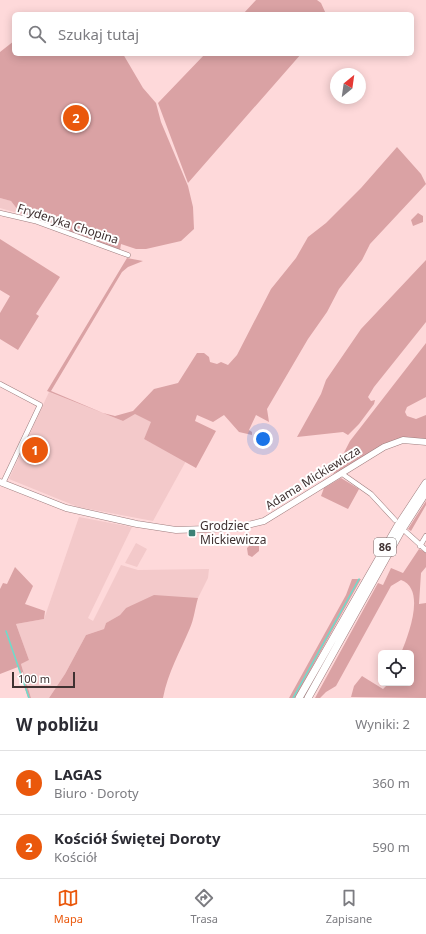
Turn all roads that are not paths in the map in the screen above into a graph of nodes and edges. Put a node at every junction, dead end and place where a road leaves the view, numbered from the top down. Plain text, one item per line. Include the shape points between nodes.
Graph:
1 (0, 213) edge
2 (128, 256) dead end
3 (0, 384) edge
4 (426, 442) edge
5 (342, 473) junction
6 (1, 482) edge
7 (426, 483) edge
8 (426, 492) edge
9 (395, 520) dead end
10 (406, 532) dead end
11 (426, 536) edge
12 (420, 546) junction
13 (426, 550) edge
14 (299, 698) edge
15 (308, 698) edge

1 - 2 street, Fryderyka Chopina via 35,221
3 - 6 street via 40,405
4 - 5 street, Adama Mickiewicza via 394,442
5 - 6 street, Adama Mickiewicza via 264,521 236,528 176,530 66,508
5 - 9 street via 371,494
7 - 14 main road, 86 via 397,527
8 - 15 main road, 86 via 401,531
10 - 12 street
11 - 12 street
12 - 13 street

